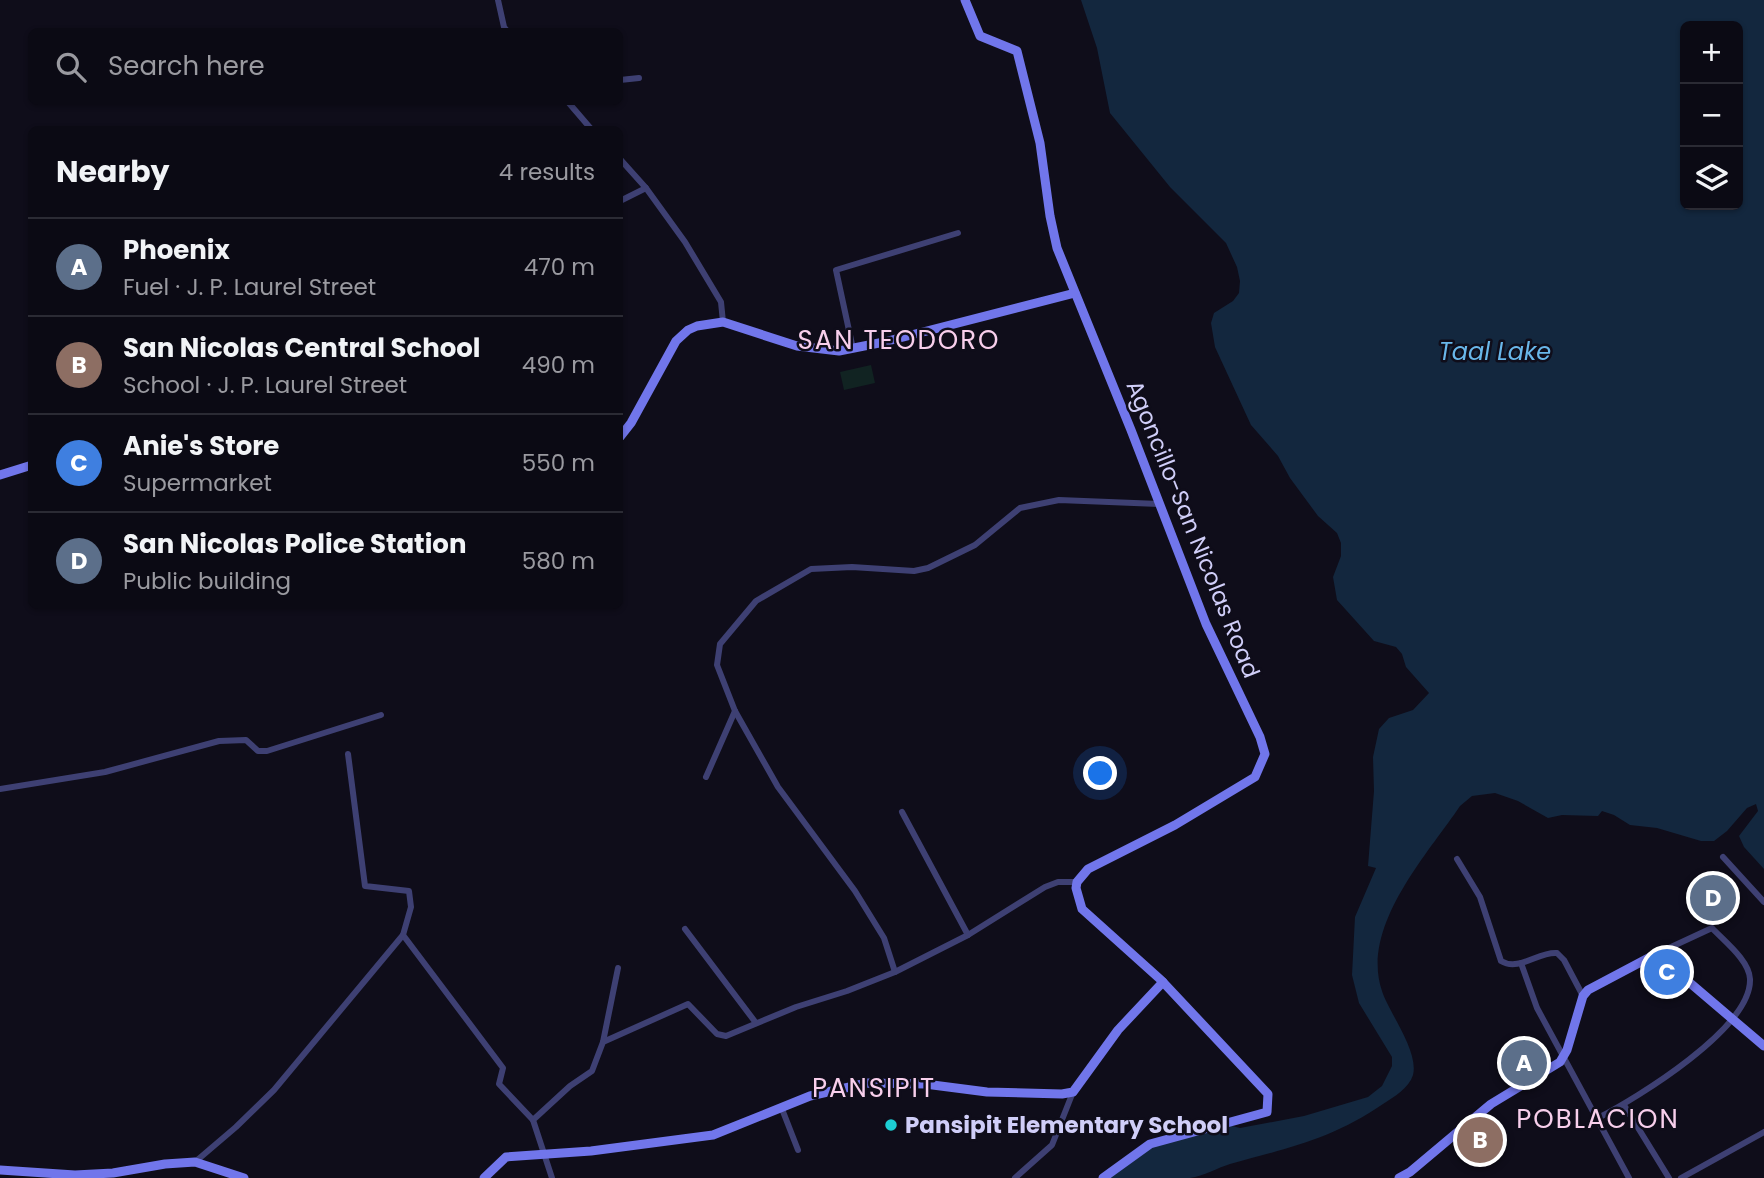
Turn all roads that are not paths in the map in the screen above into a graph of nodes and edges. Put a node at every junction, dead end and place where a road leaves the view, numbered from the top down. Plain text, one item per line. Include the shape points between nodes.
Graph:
1 (498, 0) edge
2 (965, 0) edge
3 (505, 28) edge
4 (639, 78) dead end
5 (623, 80) edge
6 (571, 105) edge
7 (589, 126) edge
8 (623, 162) edge
9 (646, 188) junction
10 (623, 200) edge
11 (958, 233) dead end
12 (1074, 293) junction
13 (723, 322) junction
14 (853, 349) junction
15 (623, 433) edge
16 (28, 466) edge
17 (0, 475) edge
18 (1159, 504) junction
19 (736, 710) junction
20 (381, 715) dead end
21 (348, 754) dead end
22 (706, 777) dead end
23 (0, 789) edge
24 (902, 811) dead end
25 (1723, 857) dead end
26 (1457, 859) dead end
27 (1077, 881) junction
28 (1764, 902) edge
29 (685, 929) dead end
30 (403, 935) junction
31 (968, 935) junction
32 (1656, 954) junction
33 (1521, 963) junction
34 (618, 968) dead end
35 (895, 972) junction
36 (1163, 982) junction
37 (1583, 996) junction
38 (1731, 1020) junction
39 (756, 1023) junction
40 (603, 1042) junction
41 (1764, 1046) edge
42 (1563, 1058) junction
43 (1073, 1092) junction
44 (1624, 1104) junction
45 (782, 1109) junction
46 (1598, 1118) junction
47 (533, 1120) junction
48 (1764, 1132) edge
49 (798, 1150) dead end
50 (546, 1153) junction
51 (195, 1162) junction
52 (0, 1170) edge
53 (1412, 1175) edge
54 (244, 1178) edge
55 (484, 1178) edge
56 (552, 1178) edge
57 (1015, 1178) edge
58 (1103, 1178) edge
59 (1399, 1178) edge
60 (1629, 1178) edge
61 (1669, 1178) edge
62 (1681, 1178) edge

1 - 3 street
2 - 12 main road, Agoncillo-San Nicolas Road via 980,36 1017,51 1045,170 1050,216
4 - 5 street
6 - 7 street
8 - 9 street
9 - 10 street
9 - 13 street via 721,302
11 - 14 street via 836,270
12 - 14 main road
12 - 18 main road, Agoncillo-San Nicolas Road
13 - 14 main road via 811,349
13 - 15 main road via 688,330 676,341
16 - 17 main road
18 - 19 street via 1059,500 1020,508 975,545 928,568 811,569 756,601 720,644 718,665
18 - 27 main road, Agoncillo-San Nicolas Road via 1206,624 1265,754 1259,771 1245,784 1096,864
19 - 22 street
19 - 35 street via 778,787 870,914
20 - 23 street via 267,751 258,751 246,740 219,741 105,772
21 - 30 street via 365,886 409,891 411,907
24 - 31 street
25 - 28 street
26 - 33 street via 1480,897 1501,961
27 - 31 street via 1045,887
27 - 36 main road via 1082,909
29 - 39 street
30 - 47 street via 503,1068 499,1084
30 - 51 street via 274,1090
31 - 35 street
32 - 37 main road
32 - 38 main road
32 - 38 street via 1712,928 1744,964 1750,979 1746,997
33 - 37 street via 1557,953
33 - 42 street via 1537,1008
34 - 40 street
35 - 39 street
36 - 43 main road via 1118,1030
36 - 58 main road via 1268,1094 1267,1112 1150,1144
37 - 42 main road
38 - 41 main road
38 - 44 street via 1679,1068
39 - 40 street via 726,1036 718,1034 688,1004
40 - 47 street via 592,1071
42 - 46 street
42 - 53 main road via 1491,1104
43 - 45 main road via 987,1092 867,1083 810,1096
43 - 57 street via 1052,1145
44 - 46 street
44 - 61 street
45 - 49 street
45 - 50 main road via 713,1135
46 - 60 street
47 - 50 street
48 - 62 street
50 - 55 main road via 506,1157
50 - 56 street
51 - 52 main road via 75,1175
51 - 54 main road
53 - 59 main road

